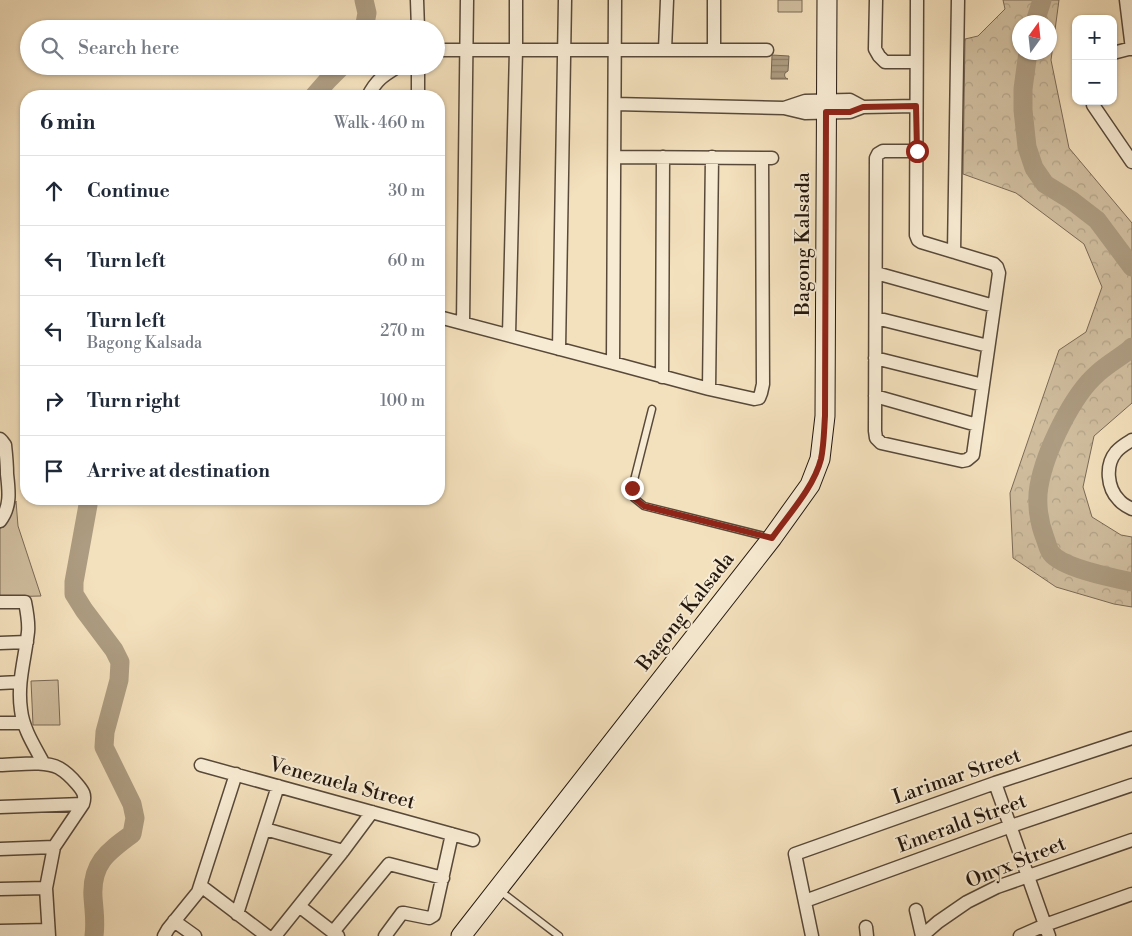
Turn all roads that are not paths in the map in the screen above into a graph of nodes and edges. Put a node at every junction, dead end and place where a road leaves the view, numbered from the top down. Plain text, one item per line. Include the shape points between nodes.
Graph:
1 (417, 0) edge
2 (467, 0) edge
3 (516, 0) edge
4 (565, 0) edge
5 (615, 0) edge
6 (667, 0) edge
7 (714, 0) edge
8 (827, 0) edge
9 (876, 0) edge
10 (917, 0) edge
11 (958, 0) edge
12 (1126, 0) edge
13 (418, 20) edge
14 (1132, 49) edge
15 (445, 50) edge
16 (467, 50) junction
17 (516, 50) junction
18 (564, 50) junction
19 (615, 50) junction
20 (666, 50) junction
21 (714, 50) junction
22 (767, 50) dead end
23 (1117, 52) edge
24 (916, 62) junction
25 (385, 75) edge
26 (418, 75) edge
27 (371, 90) edge
28 (418, 90) edge
29 (615, 104) junction
30 (1093, 105) edge
31 (916, 106) junction
32 (826, 107) junction
33 (917, 151) junction
34 (614, 156) junction
35 (663, 157) junction
36 (712, 157) junction
37 (1132, 162) edge
38 (954, 252) junction
39 (876, 273) junction
40 (994, 306) junction
41 (445, 318) edge
42 (876, 318) junction
43 (463, 323) junction
44 (509, 336) junction
45 (988, 346) junction
46 (559, 349) junction
47 (875, 358) junction
48 (613, 363) junction
49 (662, 376) junction
50 (983, 385) junction
51 (709, 389) junction
52 (875, 396) junction
53 (652, 409) dead end
54 (977, 425) junction
55 (0, 439) edge
56 (1132, 440) edge
57 (4, 477) edge
58 (1132, 509) edge
59 (1, 519) edge
60 (772, 538) junction
61 (0, 602) edge
62 (26, 642) junction
63 (0, 643) edge
64 (20, 682) junction
65 (0, 683) edge
66 (24, 723) junction
67 (0, 724) edge
68 (1132, 738) edge
69 (44, 764) junction
70 (0, 765) edge
71 (200, 765) dead end
72 (236, 774) junction
73 (995, 783) junction
74 (1132, 785) edge
75 (278, 786) junction
76 (83, 804) junction
77 (0, 807) edge
78 (372, 812) junction
79 (1010, 826) junction
80 (265, 829) junction
81 (452, 834) junction
82 (473, 840) dead end
83 (1132, 840) edge
84 (54, 847) junction
85 (0, 849) edge
86 (343, 851) junction
87 (1028, 876) junction
88 (443, 878) junction
89 (201, 886) junction
90 (46, 888) junction
91 (0, 889) edge
92 (498, 889) junction
93 (1132, 894) edge
94 (805, 901) junction
95 (299, 906) junction
96 (916, 910) dead end
97 (237, 914) junction
98 (174, 921) junction
99 (1047, 930) edge
100 (0, 931) edge
101 (49, 933) edge
102 (335, 934) edge
103 (164, 936) edge
104 (195, 936) edge
105 (267, 936) edge
106 (275, 936) edge
107 (385, 936) edge
108 (461, 936) edge
109 (559, 936) edge
110 (812, 936) edge
111 (922, 936) edge
112 (1020, 936) edge

1 - 13 street
2 - 16 street
3 - 17 street
4 - 18 street
5 - 19 street
6 - 20 street
7 - 21 street
8 - 32 street, Bagong Kalsada
9 - 24 street via 875,49 879,56 885,62
10 - 24 street
11 - 38 street
12 - 14 street
14 - 23 street
15 - 16 street
16 - 17 street
16 - 43 street
17 - 18 street
17 - 44 street
18 - 19 street
18 - 46 street
19 - 20 street
19 - 29 street
20 - 21 street
21 - 22 street
24 - 31 street
25 - 27 street
26 - 28 street
29 - 32 street via 784,108 805,113
29 - 34 street
30 - 37 street
31 - 32 street via 863,107 850,112
31 - 33 street
32 - 60 street, Bagong Kalsada via 823,443 810,485
33 - 38 street via 916,235 921,242
33 - 39 street via 883,152 876,158
34 - 35 street
34 - 48 street
35 - 36 street
35 - 49 street
36 - 51 street
36 - 51 street via 767,158 761,393 754,400
38 - 40 street via 997,267
39 - 40 street
39 - 42 street
40 - 45 street
41 - 43 street
42 - 45 street
42 - 47 street
43 - 44 street
44 - 46 street
45 - 50 street
46 - 48 street
47 - 50 street
47 - 52 street
48 - 49 street
49 - 51 street
50 - 54 street
52 - 54 street
52 - 54 street via 875,431 881,442 962,461 973,455
53 - 60 lane via 632,488 634,498 644,506
55 - 57 street via 5,445
56 - 58 street via 1116,452 1108,475 1118,499
57 - 59 street via 10,495
60 - 92 street, Bagong Kalsada
61 - 62 street via 25,602 28,616
62 - 63 street
62 - 64 street
64 - 65 street
64 - 66 street
66 - 67 street
66 - 69 street
68 - 73 street, Larimar Street
69 - 70 street
69 - 76 street via 59,768 73,780 84,792
71 - 72 street, Venezuela Street
72 - 75 street, Venezuela Street
72 - 89 street
73 - 79 street
73 - 94 street, Larimar Street via 794,854
74 - 79 street, Emerald Street
75 - 78 street, Venezuela Street
75 - 80 street
76 - 77 street
76 - 84 street
78 - 81 street, Venezuela Street
78 - 86 street
79 - 87 street
79 - 94 street, Emerald Street
80 - 86 street
80 - 97 street
81 - 82 street, Venezuela Street
81 - 88 street
83 - 87 street, Onyx Street
84 - 85 street
84 - 90 street
86 - 95 street
87 - 99 street
87 - 111 street, Onyx Street via 967,902
88 - 102 street via 389,864
88 - 107 street via 434,915 429,918 404,913
89 - 97 street
89 - 98 street
90 - 91 street
90 - 101 street
92 - 108 street, Bagong Kalsada
92 - 109 lane
93 - 99 street
94 - 110 street
95 - 102 street
95 - 106 street
96 - 111 street
97 - 105 street
98 - 103 street
98 - 104 street
99 - 112 street
100 - 101 street

